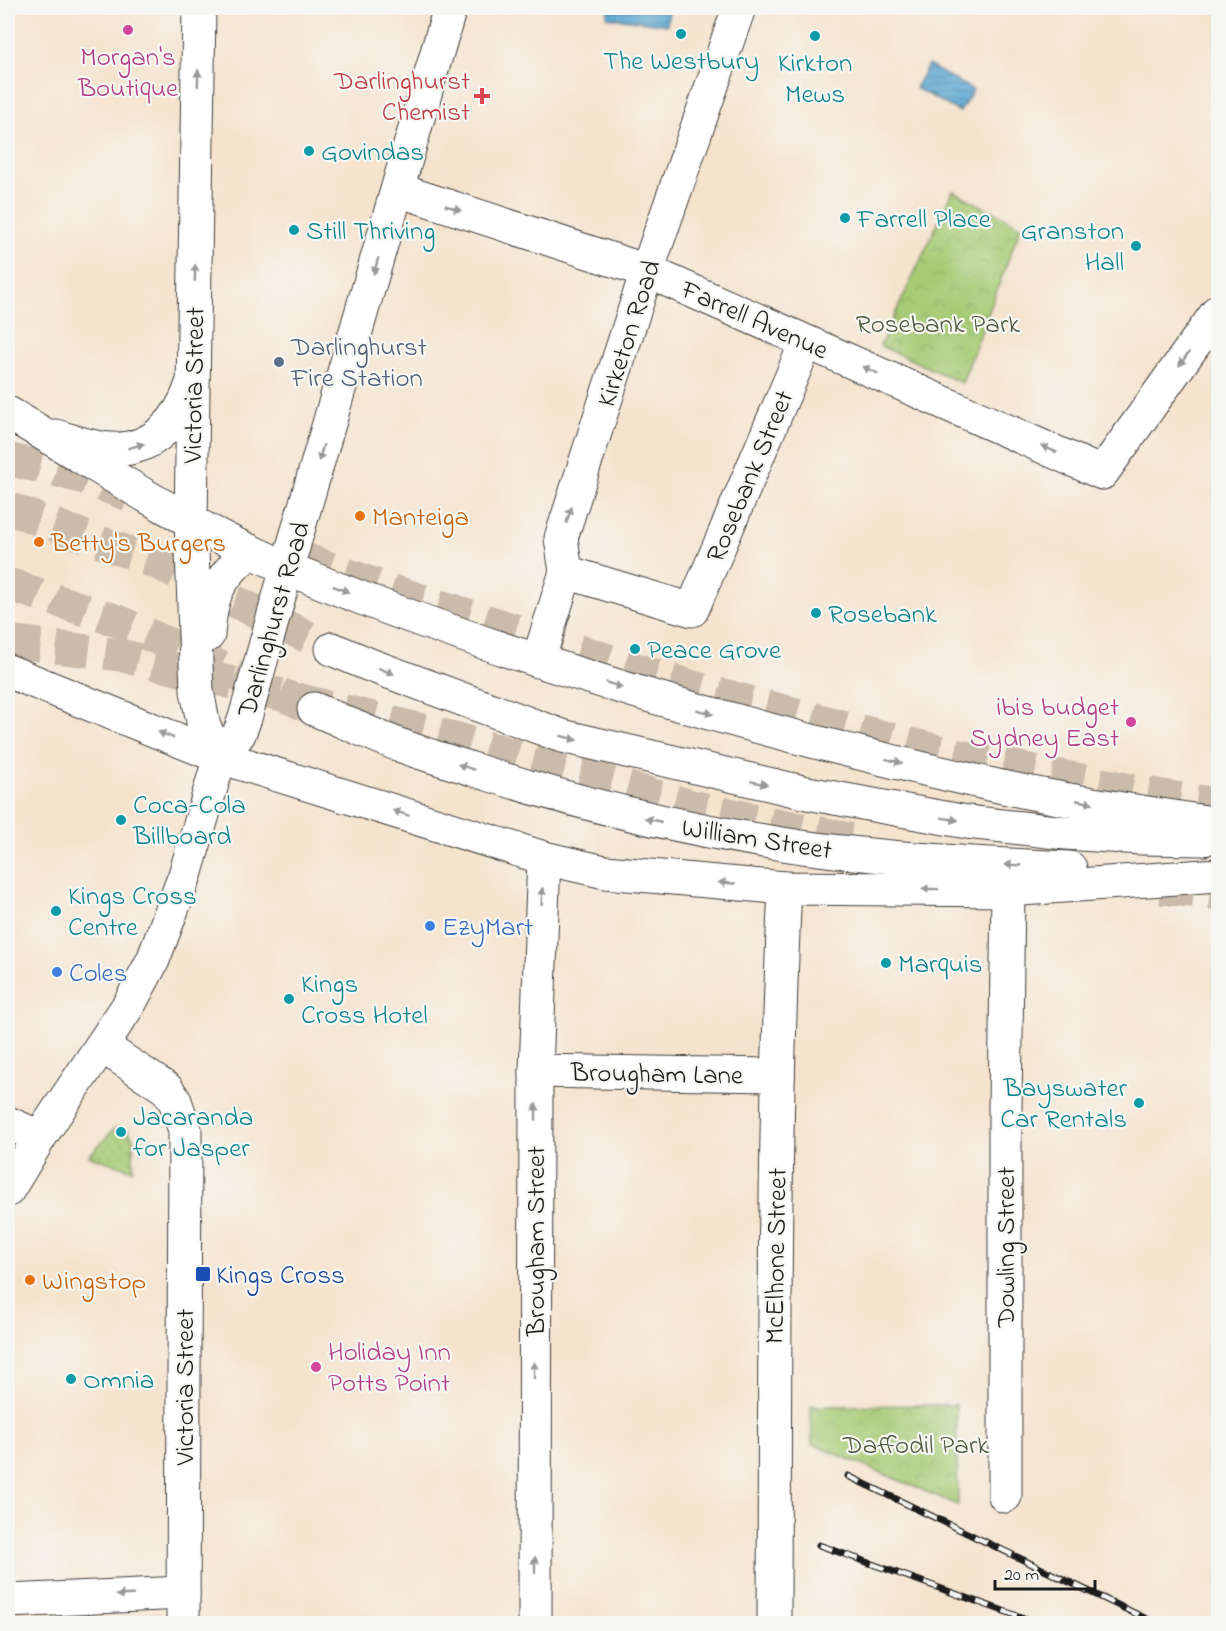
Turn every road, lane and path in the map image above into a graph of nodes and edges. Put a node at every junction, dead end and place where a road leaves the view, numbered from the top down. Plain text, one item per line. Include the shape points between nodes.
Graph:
1 (199, 8) edge
2 (450, 8) edge
3 (739, 8) edge
4 (398, 190) junction
5 (647, 271) junction
6 (1218, 312) edge
7 (806, 343) junction
8 (194, 378) junction
9 (8, 413) edge
10 (39, 431) junction
11 (191, 520) junction
12 (250, 551) junction
13 (286, 568) junction
14 (566, 572) junction
15 (332, 649) tunnel mouth
16 (538, 661) junction
17 (8, 672) edge
18 (314, 709) tunnel mouth
19 (204, 727) junction
20 (220, 758) junction
21 (1218, 824) edge
22 (1218, 839) edge
23 (544, 858) junction
24 (1218, 874) edge
25 (785, 888) junction
26 (1008, 890) junction
27 (102, 1046) junction
28 (536, 1071) junction
29 (778, 1075) junction
30 (8, 1123) edge
31 (40, 1137) junction
32 (8, 1190) edge
33 (1005, 1496) dead end
34 (8, 1601) edge
35 (183, 1608) edge
36 (535, 1623) edge
37 (774, 1623) edge

8 -> 1 street, Victoria Street
2 - 4 street, Darlinghurst Road
3 - 5 street, Kirketon Road
4 -> 5 street, Farrell Avenue
4 -> 13 street, Darlinghurst Road
5 - 7 street, Farrell Avenue
14 -> 5 street, Kirketon Road via 561,538
6 -> 7 street, Farrell Avenue via 1102,472
7 - 14 street, Rosebank Street via 692,610
10 -> 8 street via 109,449 137,446 175,419
8 - 11 street, Victoria Street
9 - 10 street
10 - 11 street
11 - 12 street
11 - 19 street, Victoria Street via 197,692
12 - 13 street
12 - 19 street via 229,571 213,597
13 -> 16 street
13 - 20 street, Darlinghurst Road via 245,718 239,734
14 - 16 street, Kirketon Road
15 -> 22 street, William Street via 562,736 807,793 967,822 1054,832
16 -> 21 street via 769,731 991,785
20 -> 17 street
24 -> 18 street, William Street via 924,861 742,837 599,807 502,779 402,746
19 - 20 street, Victoria Street
23 -> 20 street
20 - 27 street, Darlinghurst Road via 166,930 130,1003
25 -> 23 street via 625,874
28 -> 23 street, Brougham Street
24 - 26 street
26 -> 25 street
25 - 29 street, McElhone Street
26 - 33 street, Dowling Street
27 - 31 street, Darlinghurst Road
27 - 35 street, Victoria Street via 167,1089 185,1130
28 - 29 street, Brougham Lane
36 -> 28 street, Brougham Street
29 - 37 street, McElhone Street
30 - 31 street
31 - 32 street, Darlinghurst Road
35 -> 34 street

